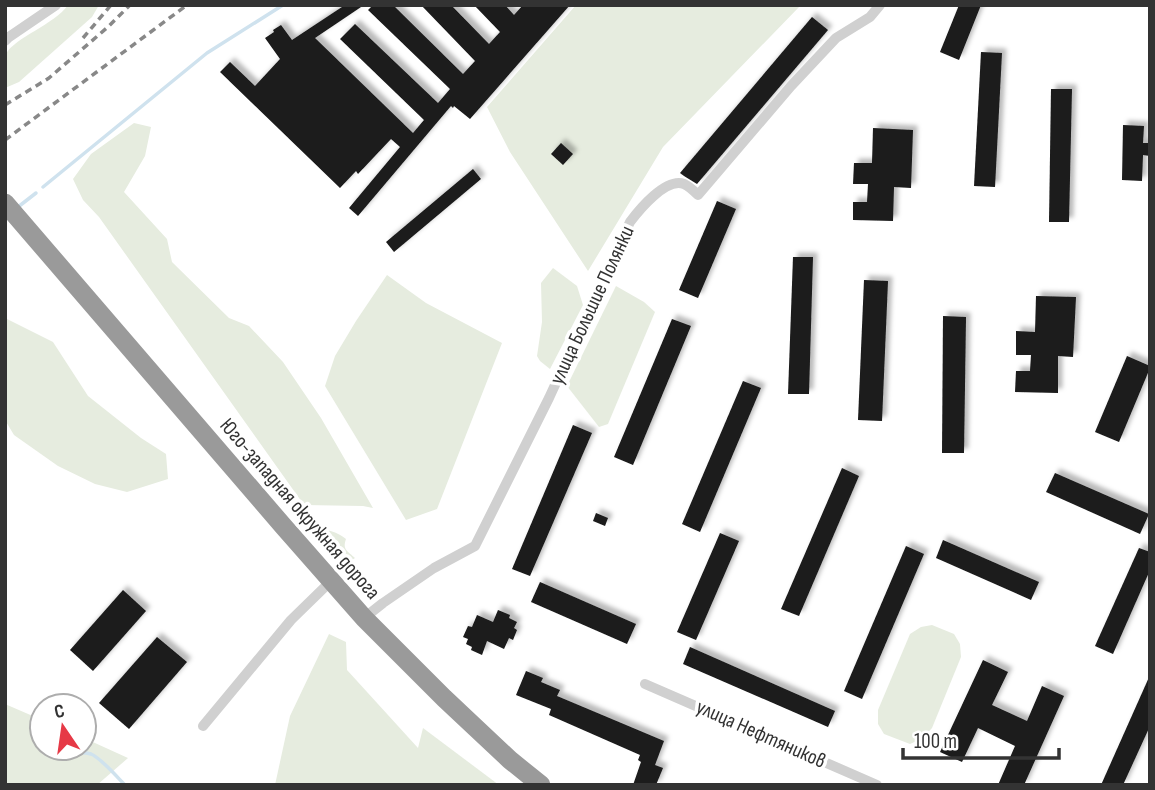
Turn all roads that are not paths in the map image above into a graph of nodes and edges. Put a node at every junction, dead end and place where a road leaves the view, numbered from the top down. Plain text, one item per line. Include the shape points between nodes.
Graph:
1 (56, 5) edge
2 (880, 5) edge
3 (6, 37) edge
4 (5, 203) edge
5 (331, 581) junction
6 (364, 618) junction
7 (645, 684) dead end
8 (203, 726) dead end
9 (541, 785) edge
10 (877, 785) edge

1 - 3 street
2 - 6 street, улица Большие Полянки via 870,17 836,38 698,195 679,183 642,206 629,222 475,546 434,568
4 - 5 highway, Юго-западная окружная дорога
5 - 6 highway, Юго-западная окружная дорога
5 - 8 street via 291,620
6 - 9 highway, Юго-западная окружная дорога
7 - 10 street, улица Нефтяников

